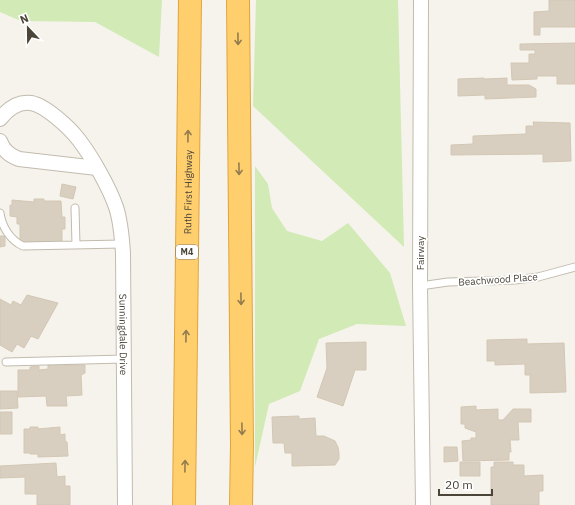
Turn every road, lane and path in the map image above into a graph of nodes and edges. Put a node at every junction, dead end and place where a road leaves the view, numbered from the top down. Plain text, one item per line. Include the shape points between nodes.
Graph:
1 (190, 0) edge
2 (238, 0) edge
3 (421, 0) edge
4 (0, 119) edge
5 (0, 141) edge
6 (97, 168) junction
7 (75, 208) dead end
8 (0, 213) edge
9 (122, 244) junction
10 (76, 245) junction
11 (575, 267) edge
12 (420, 286) junction
13 (124, 359) junction
14 (6, 362) dead end
15 (125, 505) edge
16 (184, 505) edge
17 (241, 505) edge
18 (423, 505) edge

16 -> 1 highway, Ruth First Highway / M4
2 -> 17 highway
3 - 12 street, Fairway
4 - 6 street, Sunningdale Drive via 18,104 29,102 40,106 53,114 79,140
5 - 6 street via 9,155 19,160
6 - 9 street, Sunningdale Drive via 116,208
7 - 10 lane
8 - 10 lane via 12,239 23,246
9 - 10 lane
9 - 13 street, Sunningdale Drive
11 - 12 lane, Beachwood Place via 515,280 448,282
12 - 18 street, Fairway
13 - 14 lane
13 - 15 street, Sunningdale Drive

